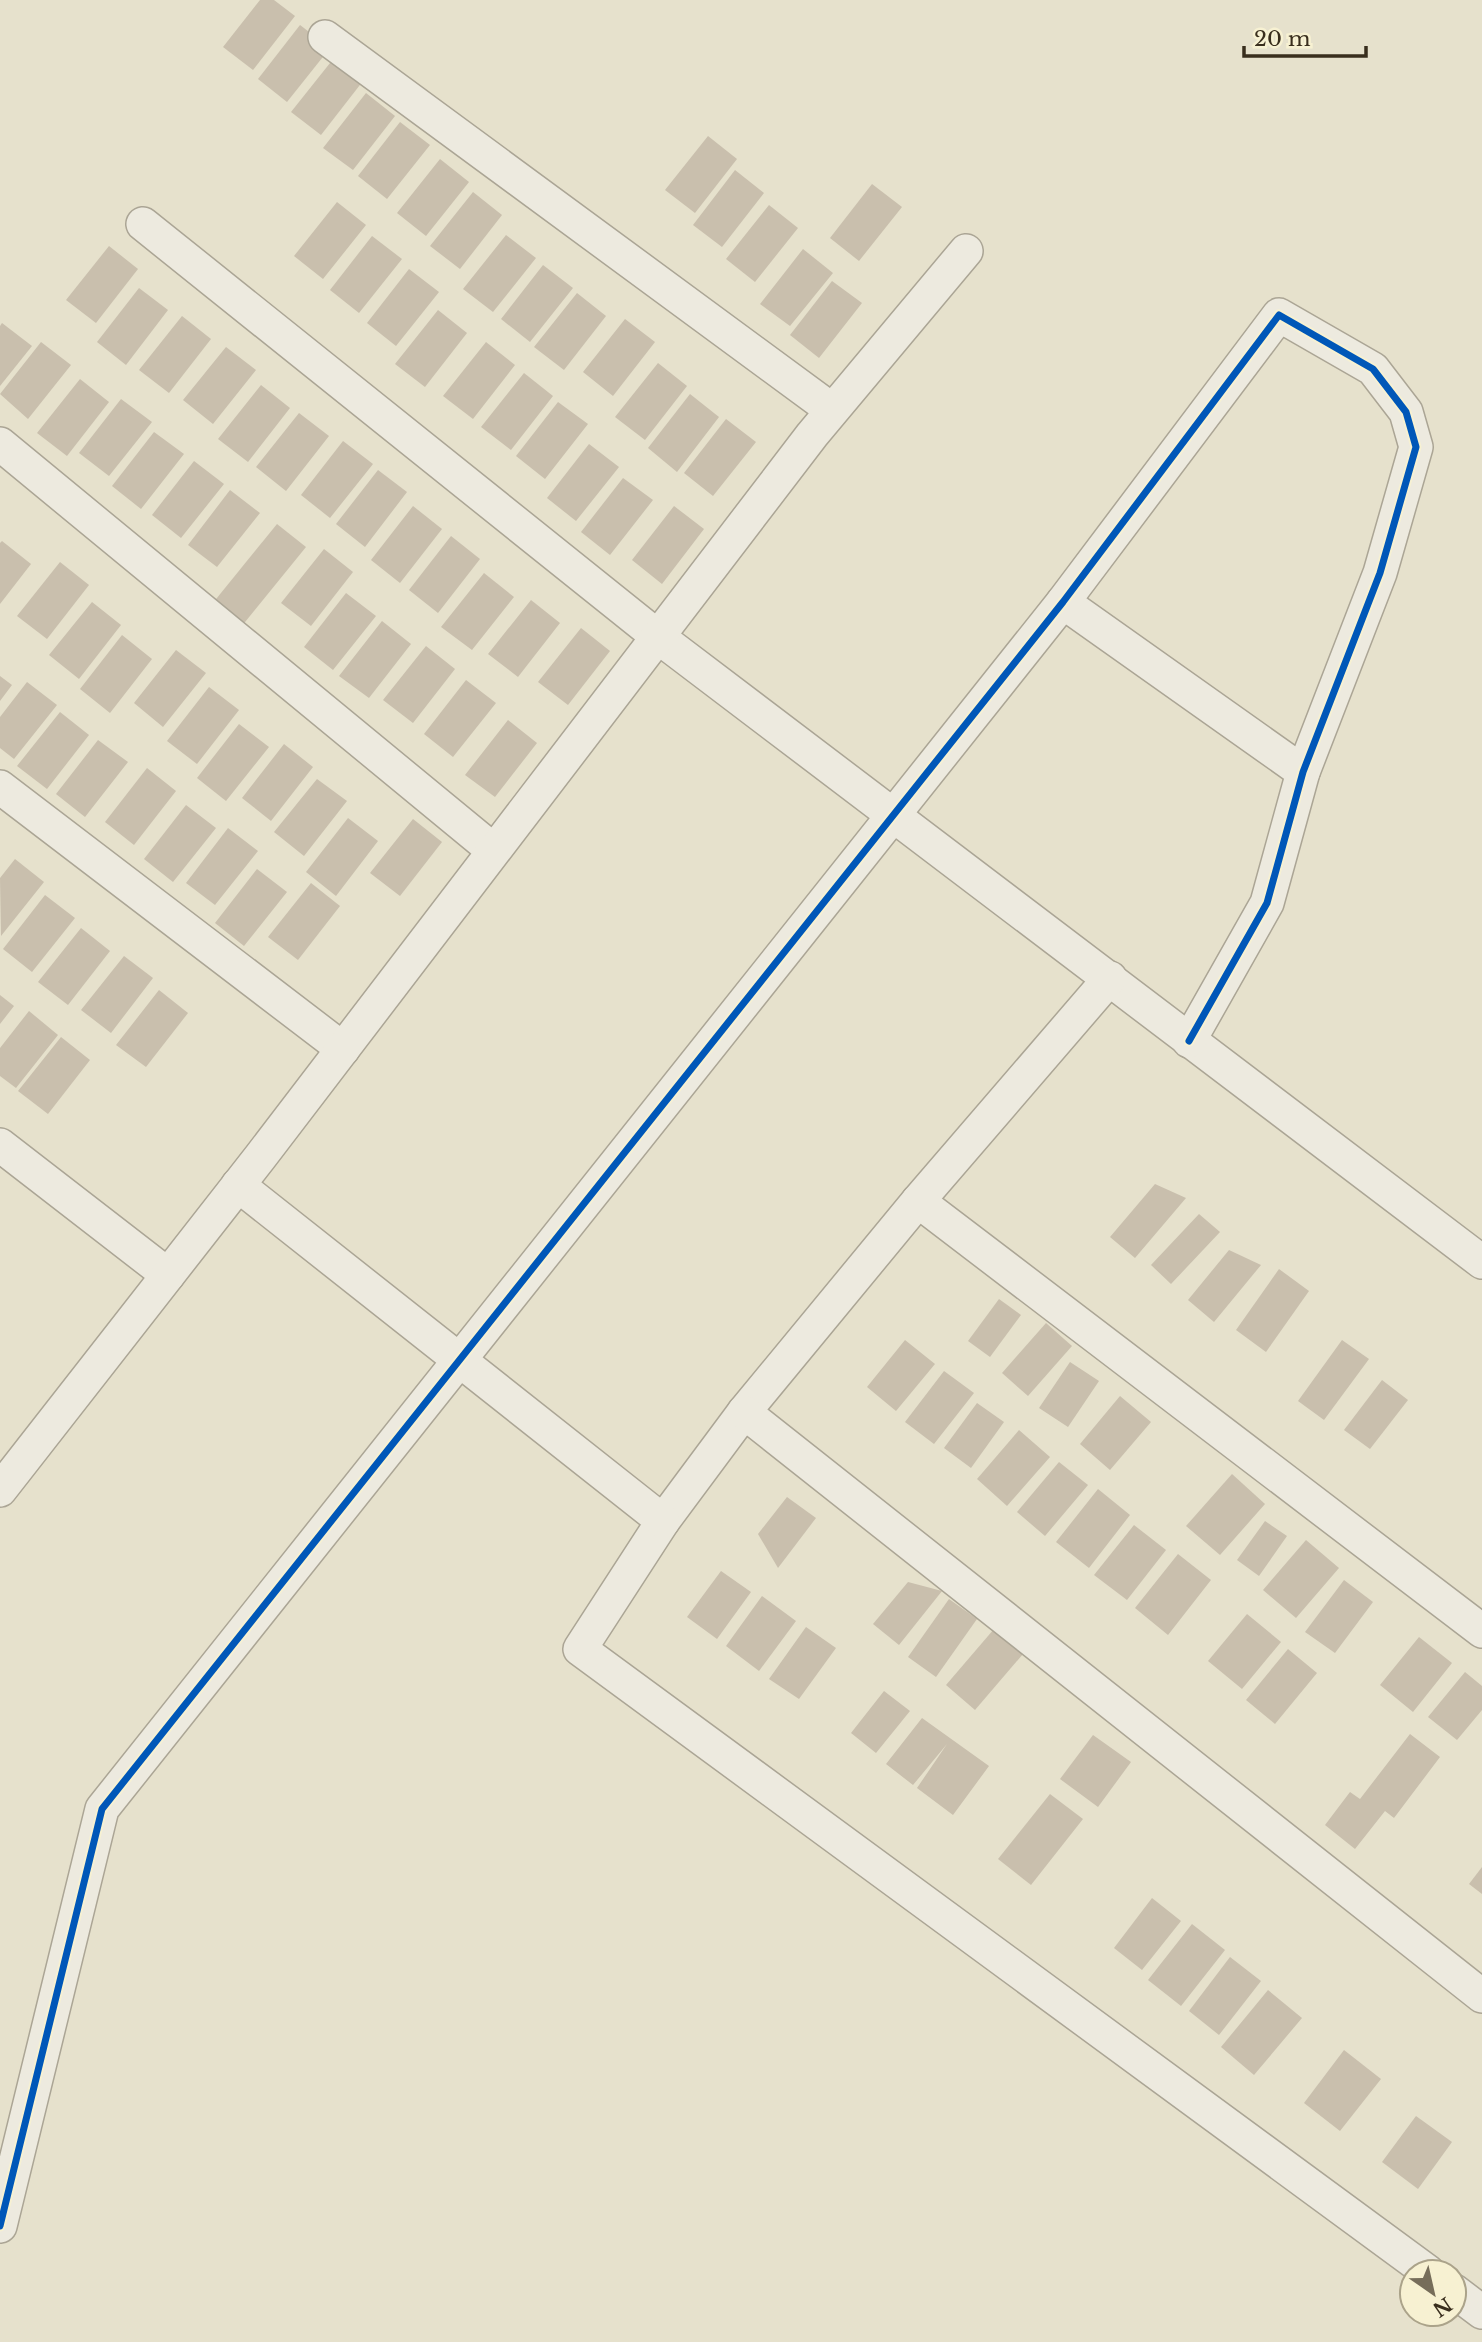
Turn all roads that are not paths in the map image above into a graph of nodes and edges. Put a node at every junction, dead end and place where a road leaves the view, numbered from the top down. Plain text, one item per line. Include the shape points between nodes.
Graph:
1 (325, 37) dead end
2 (143, 224) dead end
3 (966, 251) dead end
4 (832, 410) junction
5 (0, 444) edge
6 (1063, 602) junction
7 (657, 636) junction
8 (1303, 772) junction
9 (0, 787) edge
10 (892, 814) junction
11 (493, 850) junction
12 (1110, 978) junction
13 (1189, 1041) junction
14 (343, 1049) junction
15 (0, 1145) edge
16 (238, 1185) junction
17 (918, 1201) junction
18 (1482, 1262) edge
19 (168, 1275) junction
20 (458, 1361) junction
21 (744, 1412) junction
22 (0, 1490) edge
23 (663, 1521) junction
24 (1482, 1632) edge
25 (1482, 1996) edge
26 (0, 2226) edge
27 (1409, 2258) edge

1 - 4 street
2 - 7 street
3 - 4 street
4 - 7 street
5 - 11 street
6 - 8 street
6 - 8 street via 1279,316 1373,369 1406,412 1416,447 1380,573
6 - 10 street
7 - 10 street
7 - 11 street
8 - 13 street via 1267,903
9 - 14 street
10 - 12 street
10 - 20 street
11 - 14 street
12 - 13 street
12 - 17 street
13 - 18 street
14 - 16 street
15 - 19 street
16 - 19 street
16 - 20 street
17 - 21 street
17 - 24 street
19 - 22 street
20 - 23 street
20 - 26 street via 102,1808
21 - 23 street
21 - 25 street
23 - 27 street via 580,1649

